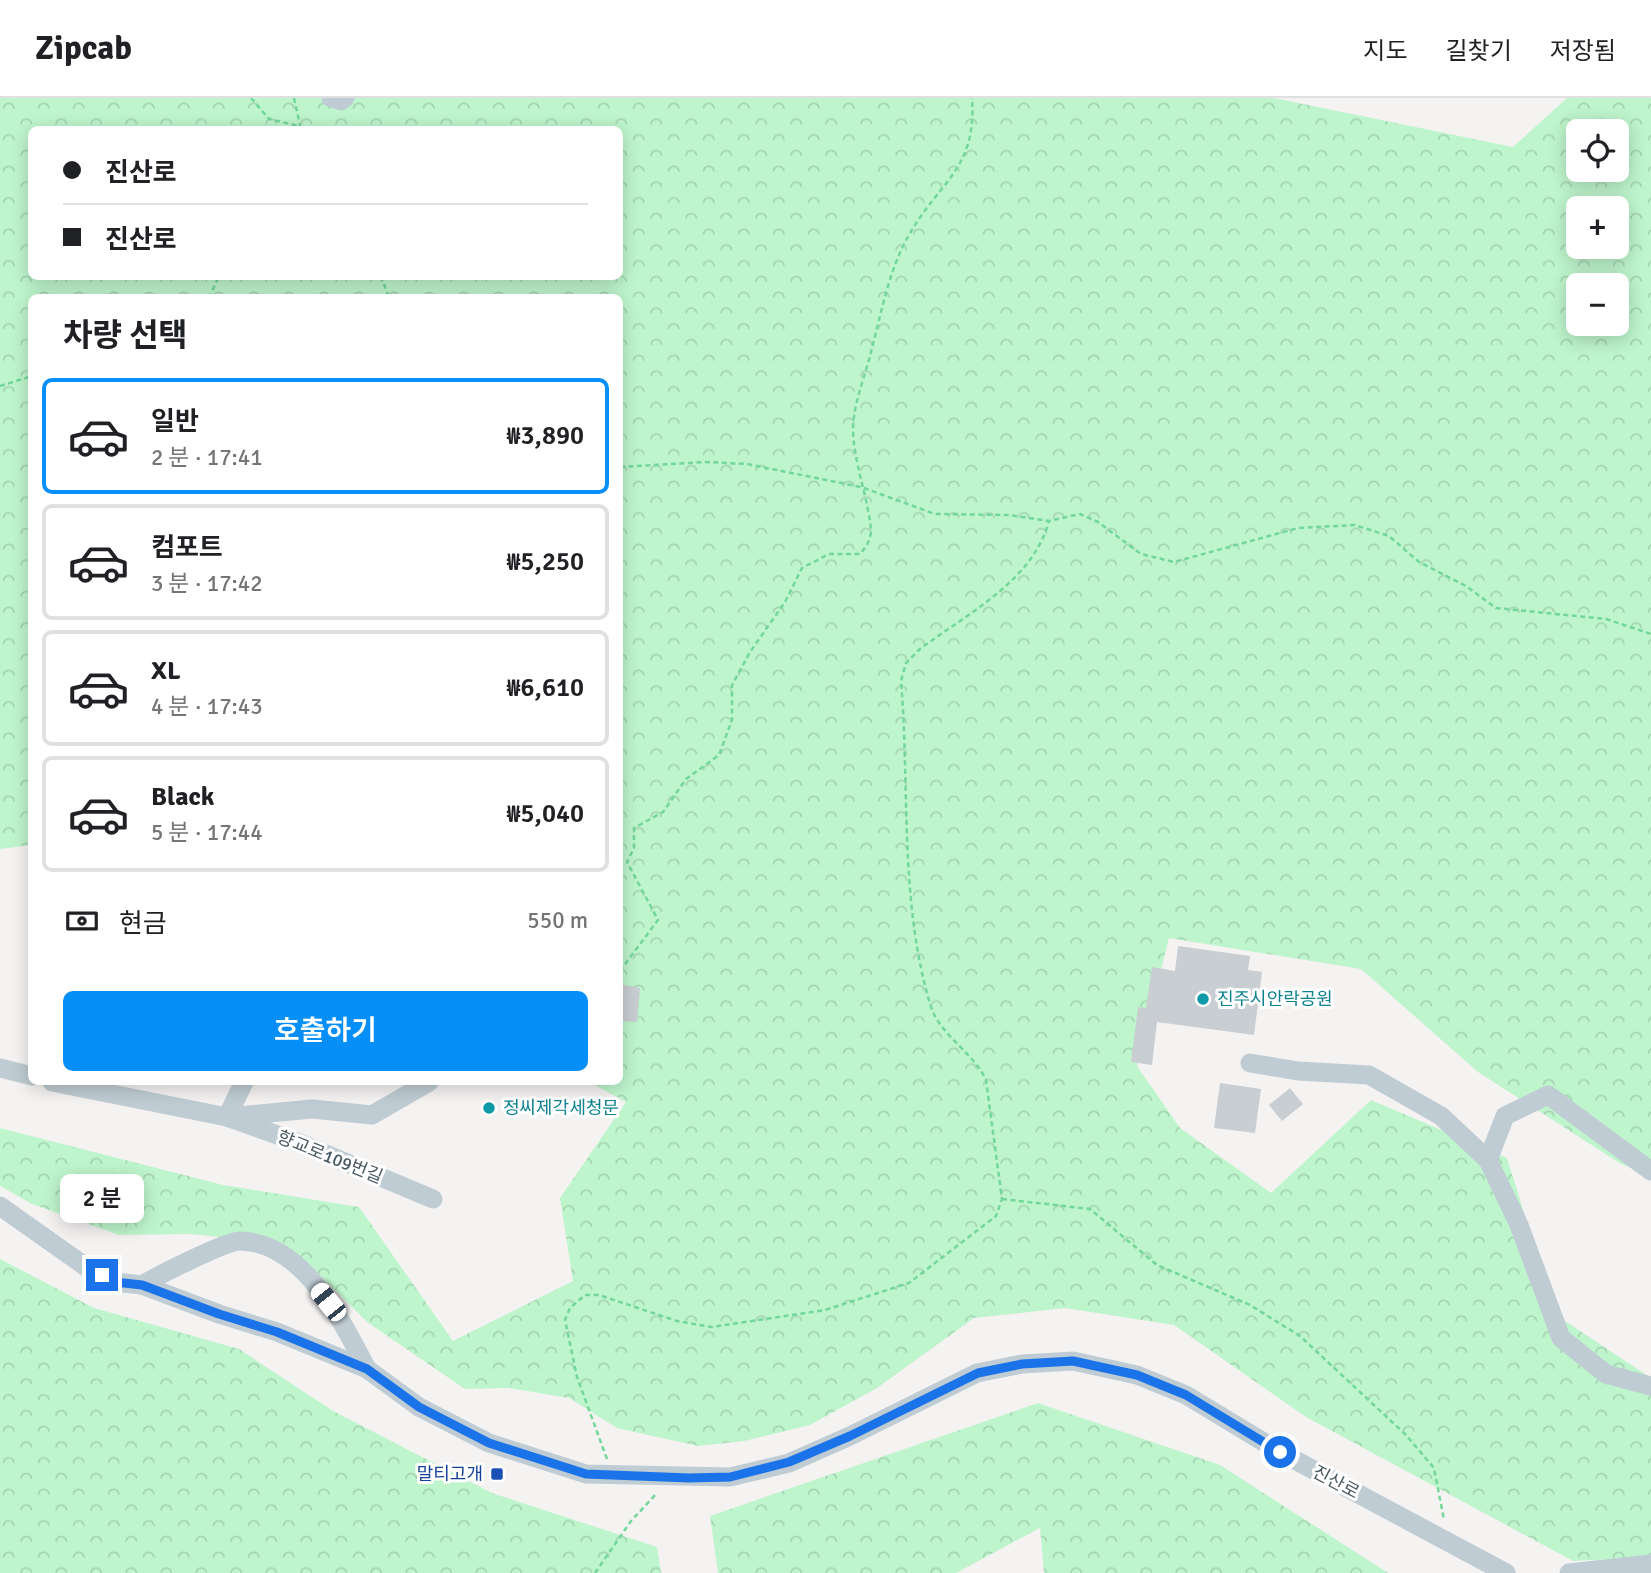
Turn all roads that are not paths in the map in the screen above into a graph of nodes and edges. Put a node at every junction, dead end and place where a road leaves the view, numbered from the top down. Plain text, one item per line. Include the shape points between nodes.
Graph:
1 (331, 98) edge
2 (345, 98) edge
3 (1250, 1063) dead end
4 (0, 1068) edge
5 (28, 1075) edge
6 (243, 1085) edge
7 (420, 1085) edge
8 (92, 1086) edge
9 (227, 1117) junction
10 (1488, 1160) junction
11 (1651, 1171) edge
12 (433, 1199) dead end
13 (0, 1206) edge
14 (142, 1285) junction
15 (367, 1369) junction
16 (1651, 1386) edge
17 (1651, 1564) edge
18 (1506, 1573) edge
19 (1569, 1573) edge

1 - 2 street
3 - 10 street via 1368,1075 1441,1116
4 - 5 street
6 - 9 street
7 - 9 street, 향교로109번길 via 372,1115 312,1109
8 - 9 street, 향교로109번길
9 - 12 street, 향교로109번길
10 - 11 street via 1505,1116 1548,1095
10 - 16 street via 1519,1224 1561,1338 1606,1374
13 - 14 street, 진산로 via 89,1269 115,1282
14 - 15 street, 진산로
14 - 15 street via 238,1240 260,1245 288,1257 318,1289 339,1315
15 - 18 street, 진산로 via 419,1407 489,1443 586,1474 730,1477 789,1462 978,1373 1073,1361 1137,1375 1186,1395 1280,1452
17 - 19 street

